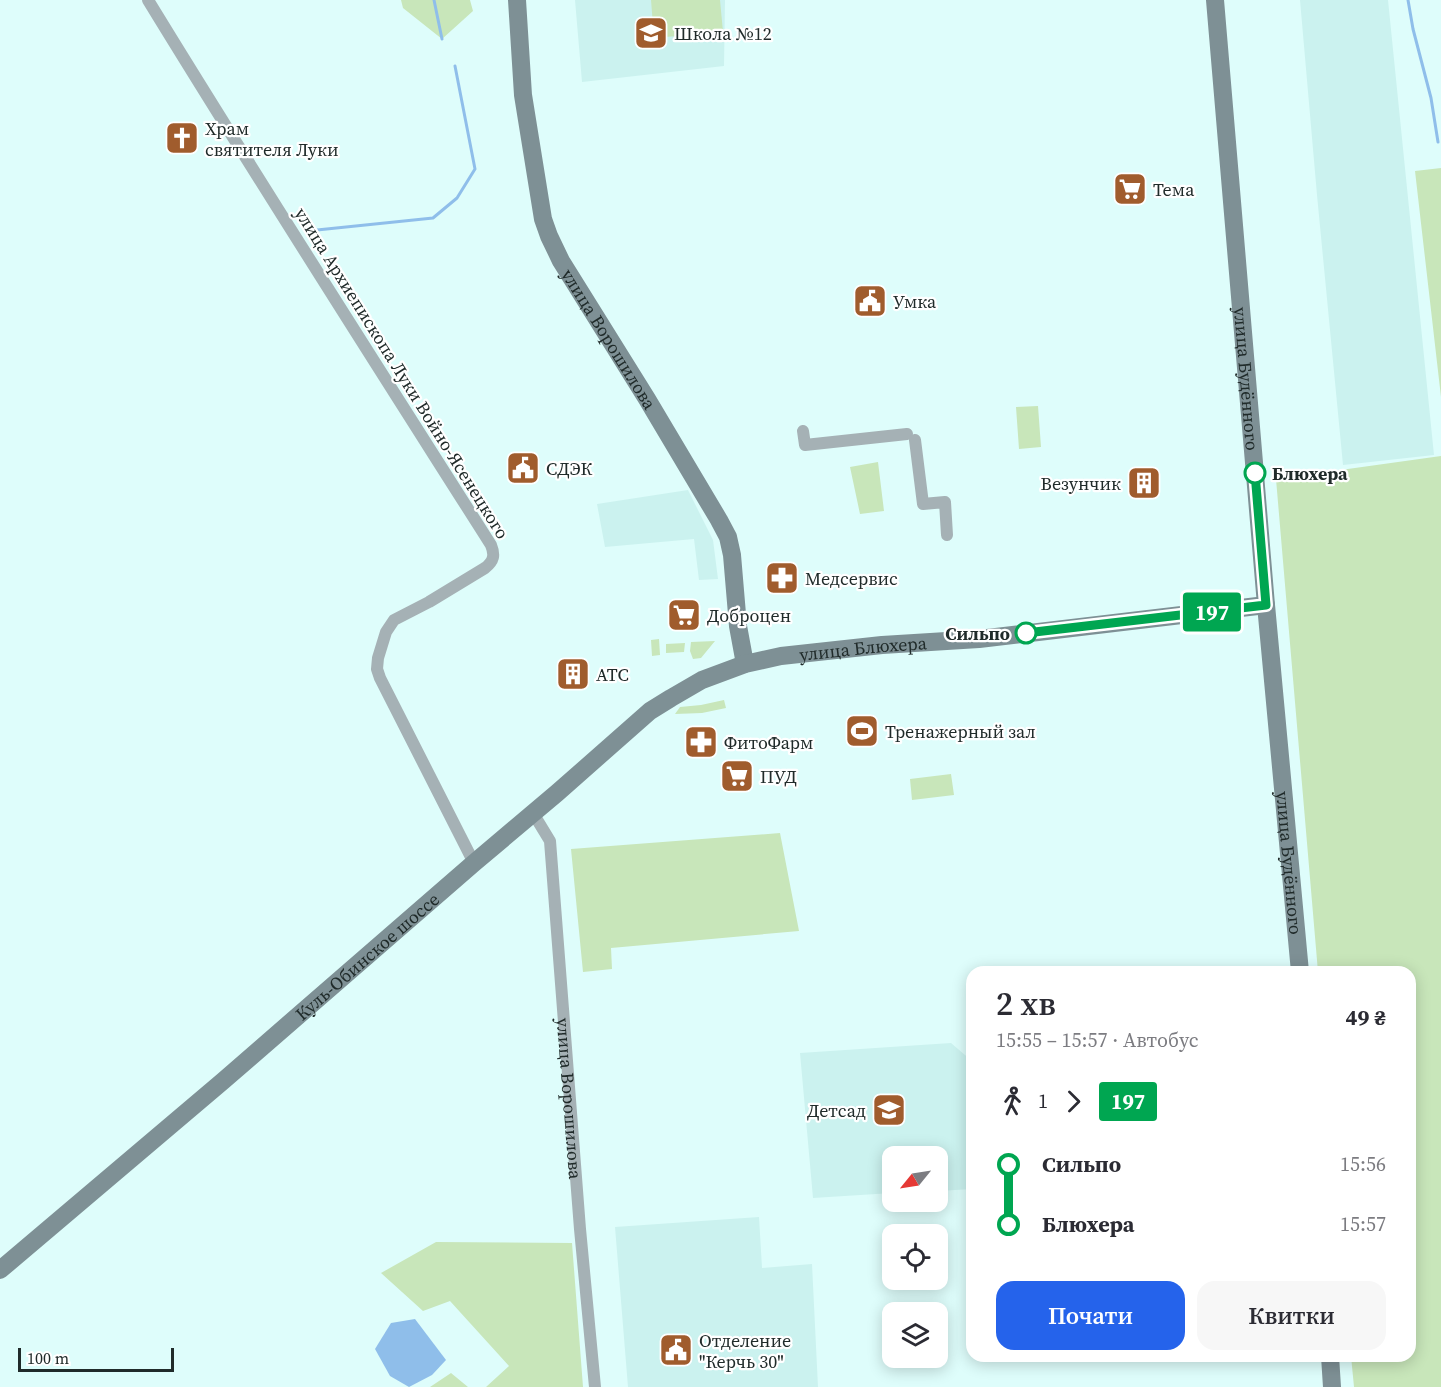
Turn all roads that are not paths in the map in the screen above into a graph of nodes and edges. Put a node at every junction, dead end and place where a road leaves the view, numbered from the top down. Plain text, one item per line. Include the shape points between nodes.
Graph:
1 (148, 0) edge
2 (517, 0) edge
3 (1215, 0) edge
4 (803, 431) dead end
5 (947, 536) dead end
6 (1266, 605) junction
7 (745, 664) junction
8 (533, 813) junction
9 (474, 863) junction
10 (1299, 966) edge
11 (0, 1269) edge
12 (1330, 1362) edge
13 (595, 1387) edge
14 (1332, 1387) edge

1 - 9 street, улица Архиепископа Луки Войно-Ясенецкого via 494,552 493,560 485,568 394,620 386,632 377,669
2 - 7 main road, улица Ворошилова via 523,95 543,219 561,261 728,537
3 - 6 main road, улица Будённого
4 - 5 street via 805,445 911,437 923,504 945,502
6 - 7 main road, улица Блюхера via 979,639 781,656
6 - 10 main road, улица Будённого
7 - 8 main road, Куль-Обинское шоссе via 702,680 650,711
8 - 9 main road, Куль-Обинское шоссе
8 - 13 street, улица Ворошилова via 550,841
9 - 11 main road, Куль-Обинское шоссе
12 - 14 main road

